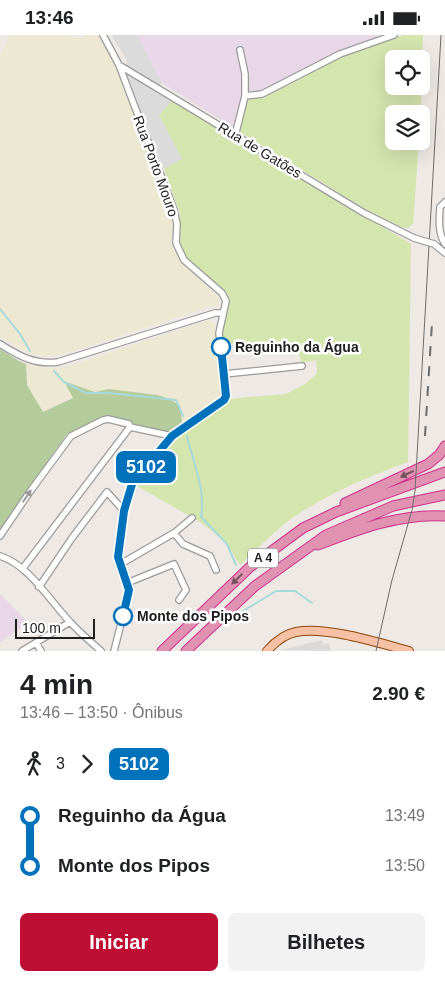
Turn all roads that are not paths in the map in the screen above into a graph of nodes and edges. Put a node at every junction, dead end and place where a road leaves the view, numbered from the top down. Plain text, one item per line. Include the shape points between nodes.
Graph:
1 (103, 35) edge
2 (394, 35) edge
3 (240, 50) dead end
4 (119, 65) junction
5 (244, 96) junction
6 (235, 136) junction
7 (445, 202) edge
8 (445, 244) edge
9 (434, 245) junction
10 (445, 253) edge
11 (223, 313) junction
12 (0, 344) edge
13 (302, 366) dead end
14 (224, 374) junction
15 (130, 427) junction
16 (172, 436) junction
17 (445, 446) edge
18 (445, 472) edge
19 (445, 478) edge
20 (384, 493) junction
21 (445, 495) edge
22 (124, 511) junction
23 (445, 516) edge
24 (192, 518) dead end
25 (303, 529) junction
26 (174, 533) junction
27 (0, 536) edge
28 (306, 550) junction
29 (0, 555) edge
30 (119, 565) junction
31 (23, 568) junction
32 (216, 570) dead end
33 (128, 583) junction
34 (39, 587) junction
35 (178, 600) dead end
36 (70, 622) junction
37 (36, 643) junction
38 (22, 651) edge
39 (41, 651) edge
40 (101, 651) edge
41 (114, 651) edge
42 (162, 651) edge
43 (186, 651) edge
44 (268, 651) edge
45 (409, 651) edge

1 - 4 street
2 - 5 street via 340,54 262,94
3 - 5 street via 245,74
4 - 6 street, Rua de Gatões
4 - 11 street, Rua Porto Mouro via 174,210 176,243 184,260 222,293 226,301
5 - 6 street
6 - 9 street, Rua de Gatões, bridge via 364,213
7 - 8 street via 439,215 440,236
8 - 9 street, Rua de Gatões
9 - 10 street, Rua de Gatões
11 - 12 street via 58,362 40,363 22,358
11 - 14 street, Rua Porto Mouro via 219,333
13 - 14 street
14 - 16 street, Rua Porto Mouro via 224,400
15 - 16 street
27 -> 15 street via 71,436 108,419
15 - 31 street
16 - 22 street, Rua Porto Mouro via 132,484
17 -> 25 highway via 428,464 333,509
18 - 20 highway
19 - 20 highway, A 4
20 - 25 highway, A 4
21 - 28 highway, A 4 via 393,506 326,535
22 - 30 street, Rua Porto Mouro
22 - 34 street via 106,492
23 - 28 highway via 401,519 362,528
24 - 26 street
25 -> 42 highway, A 4 via 250,567
26 - 30 street
26 - 32 street via 183,543 210,556
28 - 43 highway, A 4 via 255,586
29 - 31 street
30 - 33 street, Rua Porto Mouro
31 - 34 street
33 - 35 street via 174,564 186,590
33 - 41 street via 128,596
34 - 36 street
36 - 37 street
36 - 40 street
37 - 38 street
37 - 39 street
44 - 45 main road via 281,638 302,631 336,633

